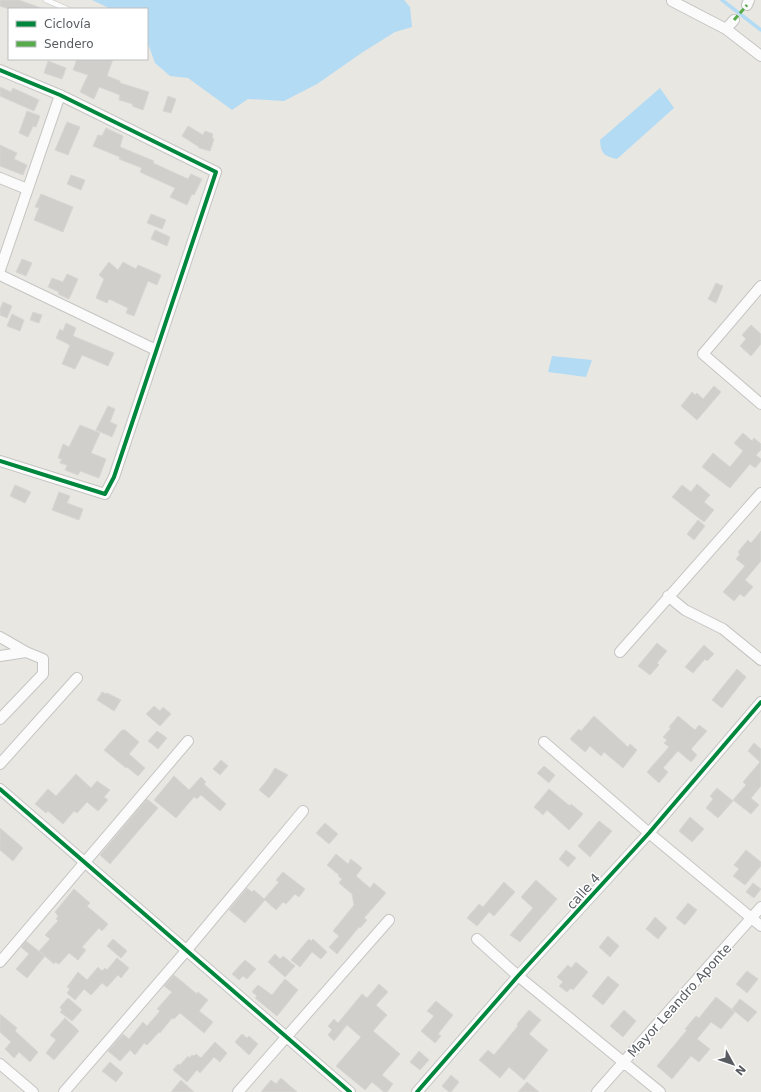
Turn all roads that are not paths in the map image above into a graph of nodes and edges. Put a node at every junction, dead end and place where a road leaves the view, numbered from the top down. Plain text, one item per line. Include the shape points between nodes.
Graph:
1 (46, 0) edge
2 (672, 1) edge
3 (65, 8) edge
4 (734, 20) dead end
5 (726, 29) junction
6 (761, 56) edge
7 (0, 70) edge
8 (60, 95) junction
9 (0, 178) edge
10 (27, 189) junction
11 (4, 240) edge
12 (0, 270) edge
13 (0, 275) edge
14 (761, 286) edge
15 (156, 350) junction
16 (761, 404) edge
17 (0, 461) edge
18 (761, 493) edge
19 (668, 596) junction
20 (0, 637) edge
21 (26, 652) junction
22 (620, 652) dead end
23 (0, 656) edge
24 (761, 660) edge
25 (76, 678) dead end
26 (761, 702) edge
27 (0, 719) edge
28 (188, 741) dead end
29 (544, 742) dead end
30 (0, 764) edge
31 (0, 789) edge
32 (303, 811) dead end
33 (649, 833) junction
34 (84, 863) junction
35 (761, 907) edge
36 (752, 918) junction
37 (389, 920) dead end
38 (761, 926) edge
39 (477, 939) dead end
40 (186, 951) junction
41 (0, 962) edge
42 (518, 976) junction
43 (286, 1036) junction
44 (624, 1062) junction
45 (0, 1064) edge
46 (33, 1092) edge
47 (64, 1092) edge
48 (238, 1092) edge
49 (350, 1092) edge
50 (417, 1092) edge
51 (597, 1092) edge
52 (660, 1092) edge

1 - 3 lane
2 - 5 street
4 - 5 street
5 - 6 street
7 - 8 street
8 - 10 street
8 - 15 street via 216,172
9 - 10 street
10 - 11 street
11 - 12 street
13 - 15 street
14 - 16 street via 703,354
15 - 17 street via 114,477 105,494
18 - 19 street
19 - 22 street
19 - 24 street via 685,610 723,629
20 - 21 street
21 - 23 street
21 - 27 street via 43,659 43,674
25 - 30 street
26 - 33 street, calle 4
28 - 34 street
29 - 33 street
31 - 34 street
32 - 40 street
33 - 36 street
33 - 42 street, calle 4
34 - 40 street
34 - 41 street
35 - 36 street, Mayor Leandro Aponte
36 - 38 street
36 - 44 street, Mayor Leandro Aponte
37 - 43 street
39 - 42 street
40 - 43 street
40 - 47 street
42 - 44 street
42 - 50 street, calle 4
43 - 48 street
43 - 49 street
44 - 51 street, Mayor Leandro Aponte
44 - 52 street
45 - 46 street

